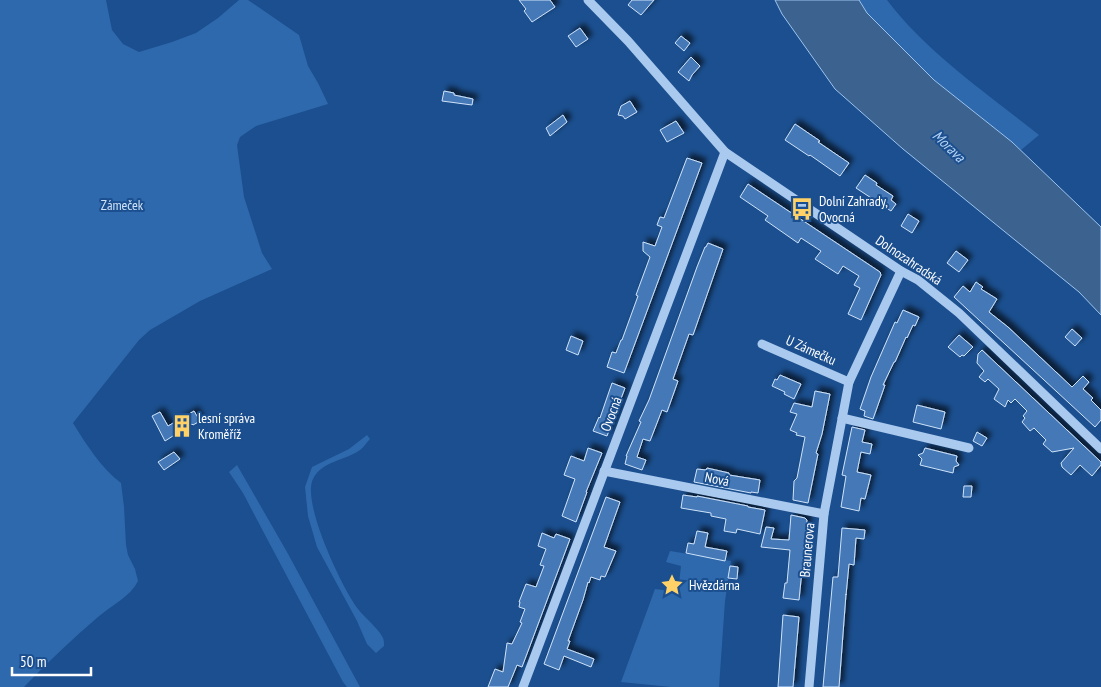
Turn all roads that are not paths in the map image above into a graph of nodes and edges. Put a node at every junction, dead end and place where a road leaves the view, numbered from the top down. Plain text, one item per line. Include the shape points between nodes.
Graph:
1 (588, 0) edge
2 (725, 152) junction
3 (901, 270) junction
4 (762, 344) dead end
5 (849, 382) junction
6 (842, 418) junction
7 (969, 448) dead end
8 (1101, 448) edge
9 (604, 471) junction
10 (824, 514) junction
11 (523, 687) edge
12 (809, 687) edge

1 - 2 street, Dolnozahradská
2 - 3 street, Dolnozahradská
2 - 9 street, Ovocná
3 - 5 street, Braunerova
3 - 8 street, Dolnozahradská via 959,313
4 - 5 street, U Zámečku
5 - 6 street, Braunerova
6 - 7 street
6 - 10 street, Braunerova
9 - 10 street, Nová
9 - 11 street, Ovocná
10 - 12 street, Braunerova

